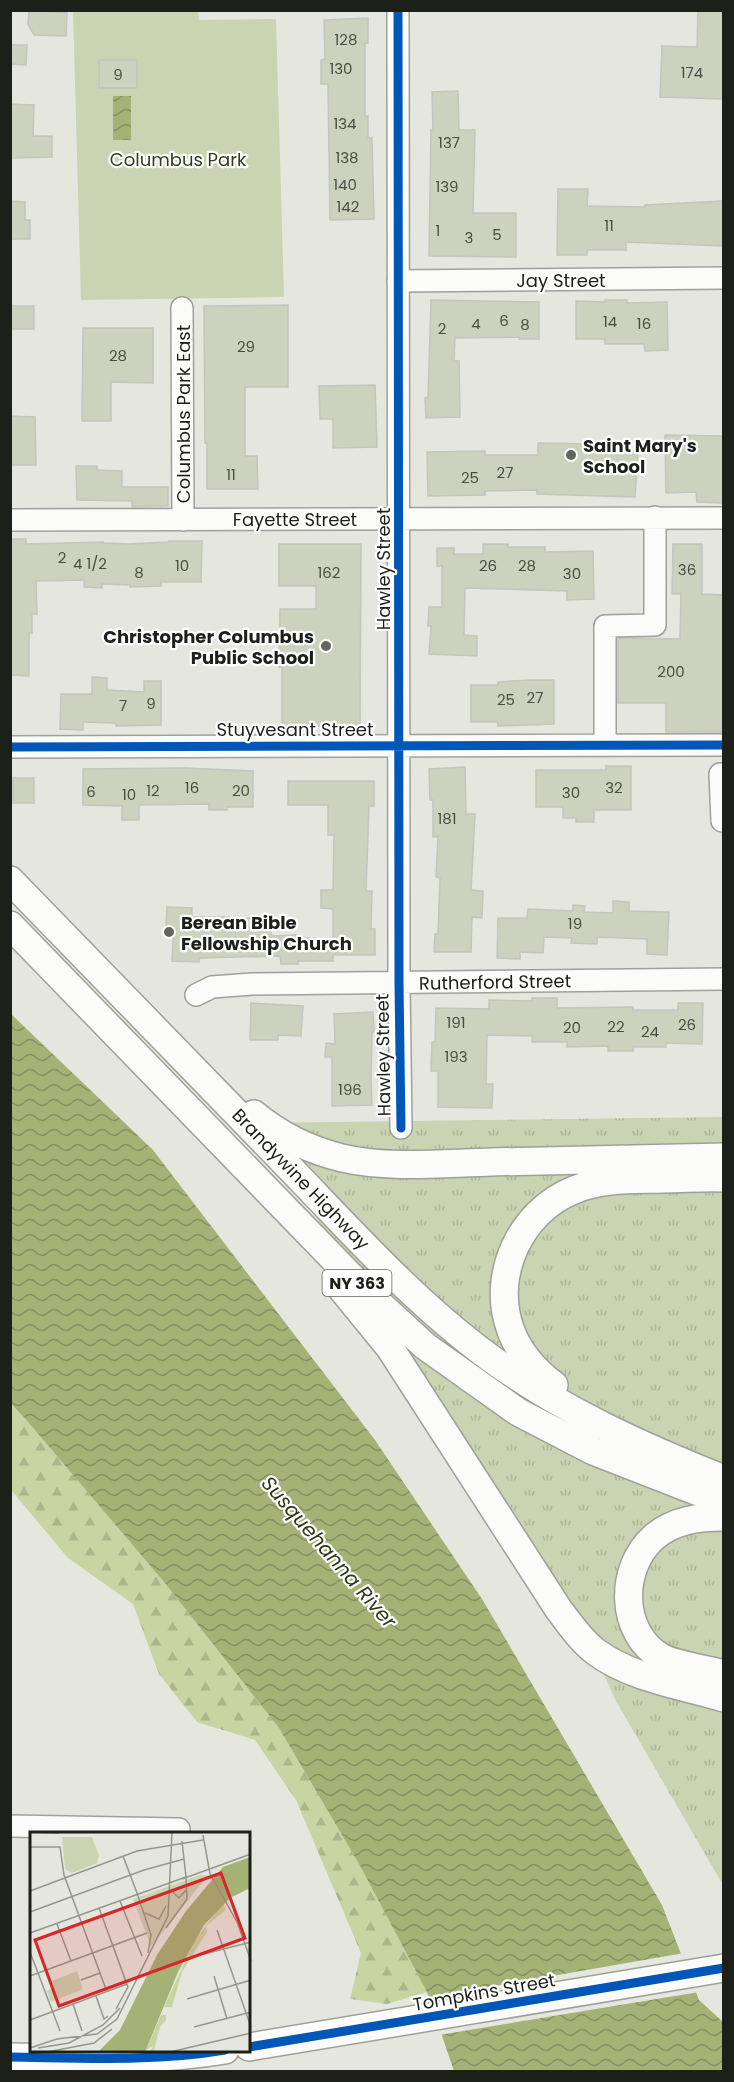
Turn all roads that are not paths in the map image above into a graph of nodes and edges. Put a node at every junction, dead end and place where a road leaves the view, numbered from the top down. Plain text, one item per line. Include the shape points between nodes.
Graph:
1 (398, 10) edge
2 (723, 278) edge
3 (398, 281) junction
4 (182, 308) dead end
5 (655, 517) junction
6 (399, 518) junction
7 (723, 518) edge
8 (10, 519) edge
9 (183, 520) junction
10 (399, 745) junction
11 (605, 745) junction
12 (723, 745) edge
13 (10, 747) edge
14 (723, 775) edge
15 (722, 821) dead end
16 (10, 867) edge
17 (10, 880) edge
18 (10, 925) edge
19 (61, 932) junction
20 (723, 980) edge
21 (399, 983) junction
22 (196, 995) dead end
23 (165, 1040) junction
24 (401, 1128) dead end
25 (723, 1157) edge
26 (241, 1163) junction
27 (723, 1178) edge
28 (674, 1459) junction
29 (723, 1479) edge
30 (723, 1502) edge
31 (723, 1517) edge
32 (723, 1674) edge
33 (723, 1698) edge
34 (10, 1826) edge
35 (179, 1829) dead end
36 (84, 1830) edge
37 (723, 1968) edge
38 (250, 2047) edge
39 (214, 2052) edge
40 (10, 2057) edge
41 (154, 2065) edge

1 - 3 street, Hawley Street
2 - 3 street, Jay Street
3 - 6 street, Hawley Street
4 - 9 street, Columbus Park East
5 - 6 street, Fayette Street
5 - 7 street, Fayette Street
5 - 11 street via 655,625 605,626
6 - 9 street, Fayette Street
6 - 10 street, Hawley Street
8 - 9 street, Fayette Street
10 - 11 street, Stuyvesant Street
10 - 13 street, Stuyvesant Street
10 - 21 street, Hawley Street
11 - 12 street, Stuyvesant Street
14 - 15 street via 720,774
16 - 19 main road
17 - 19 main road, Brandywine Highway / NY 363
18 - 26 main road, Brandywine Highway / NY 363
19 - 23 main road, Brandywine Highway / NY 363
20 - 21 street, Rutherford Street
21 - 22 street, Rutherford Street via 252,984 212,987
21 - 24 street, Hawley Street
23 - 25 main road via 270,1128 341,1158 370,1163 440,1164
23 - 28 main road, Brandywine Highway / NY 363 via 414,1294 462,1336 573,1411
26 - 30 main road, Brandywine Highway / NY 363 via 424,1346 496,1398 593,1451
26 - 33 main road via 303,1245 390,1348 579,1635 595,1652 632,1672
27 - 28 main road via 616,1181 574,1190 545,1206 523,1231 505,1280 510,1328 534,1368 577,1403
28 - 29 main road, Brandywine Highway / NY 363
31 - 32 main road via 678,1522 654,1537 632,1575 628,1603 637,1632 663,1658
34 - 36 street
35 - 36 street
37 - 38 main road, Tompkins Street
39 - 41 main road
40 - 41 main road

